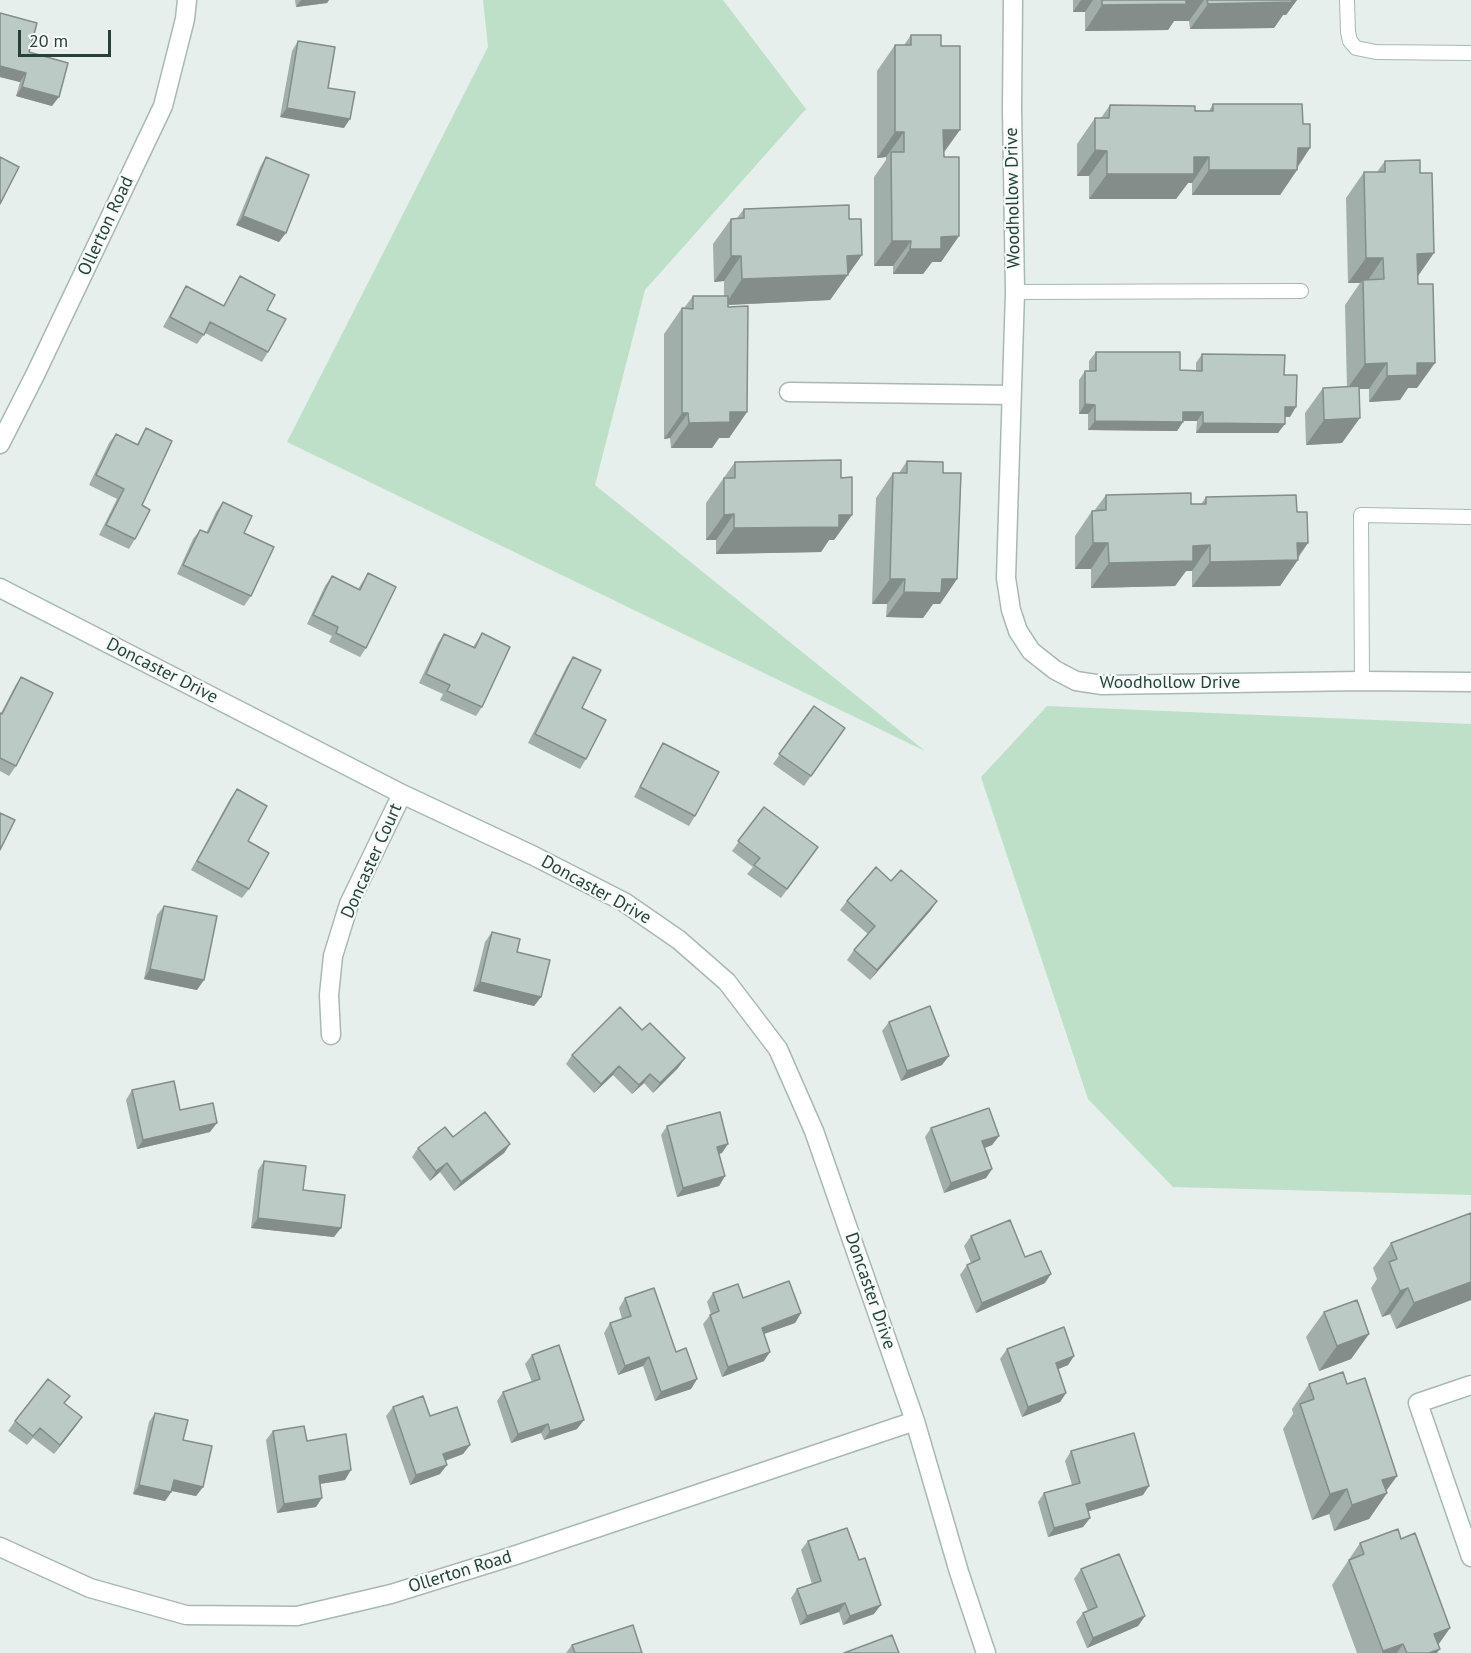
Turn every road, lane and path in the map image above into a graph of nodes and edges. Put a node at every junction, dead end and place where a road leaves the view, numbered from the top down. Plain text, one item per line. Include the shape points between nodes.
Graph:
1 (187, 0) edge
2 (1013, 0) edge
3 (1347, 0) edge
4 (1471, 53) edge
5 (1301, 291) dead end
6 (1015, 292) junction
7 (789, 392) dead end
8 (1011, 395) junction
9 (0, 444) edge
10 (1471, 517) edge
11 (0, 588) edge
12 (1362, 681) junction
13 (1471, 682) edge
14 (402, 794) junction
15 (332, 1035) dead end
16 (1471, 1385) edge
17 (915, 1421) junction
18 (0, 1547) edge
19 (1471, 1557) edge
20 (986, 1653) edge

1 - 9 street, Ollerton Road via 163,106
2 - 6 street, Woodhollow Drive
3 - 4 lane via 1348,33 1356,48 1376,52
5 - 6 lane
6 - 8 street, Woodhollow Drive
7 - 8 street
8 - 12 street, Woodhollow Drive via 1006,578 1018,631 1031,651 1076,681 1102,685
10 - 12 lane via 1361,515
11 - 14 street, Doncaster Drive
12 - 13 street, Woodhollow Drive
14 - 15 street, Doncaster Court via 349,904 333,956 329,995
14 - 17 street, Doncaster Drive via 624,902 679,940 726,982 778,1049 814,1131
16 - 19 street via 1418,1403
17 - 18 street, Ollerton Road via 516,1556 391,1594 297,1616 186,1615 90,1588
17 - 20 street, Doncaster Drive

